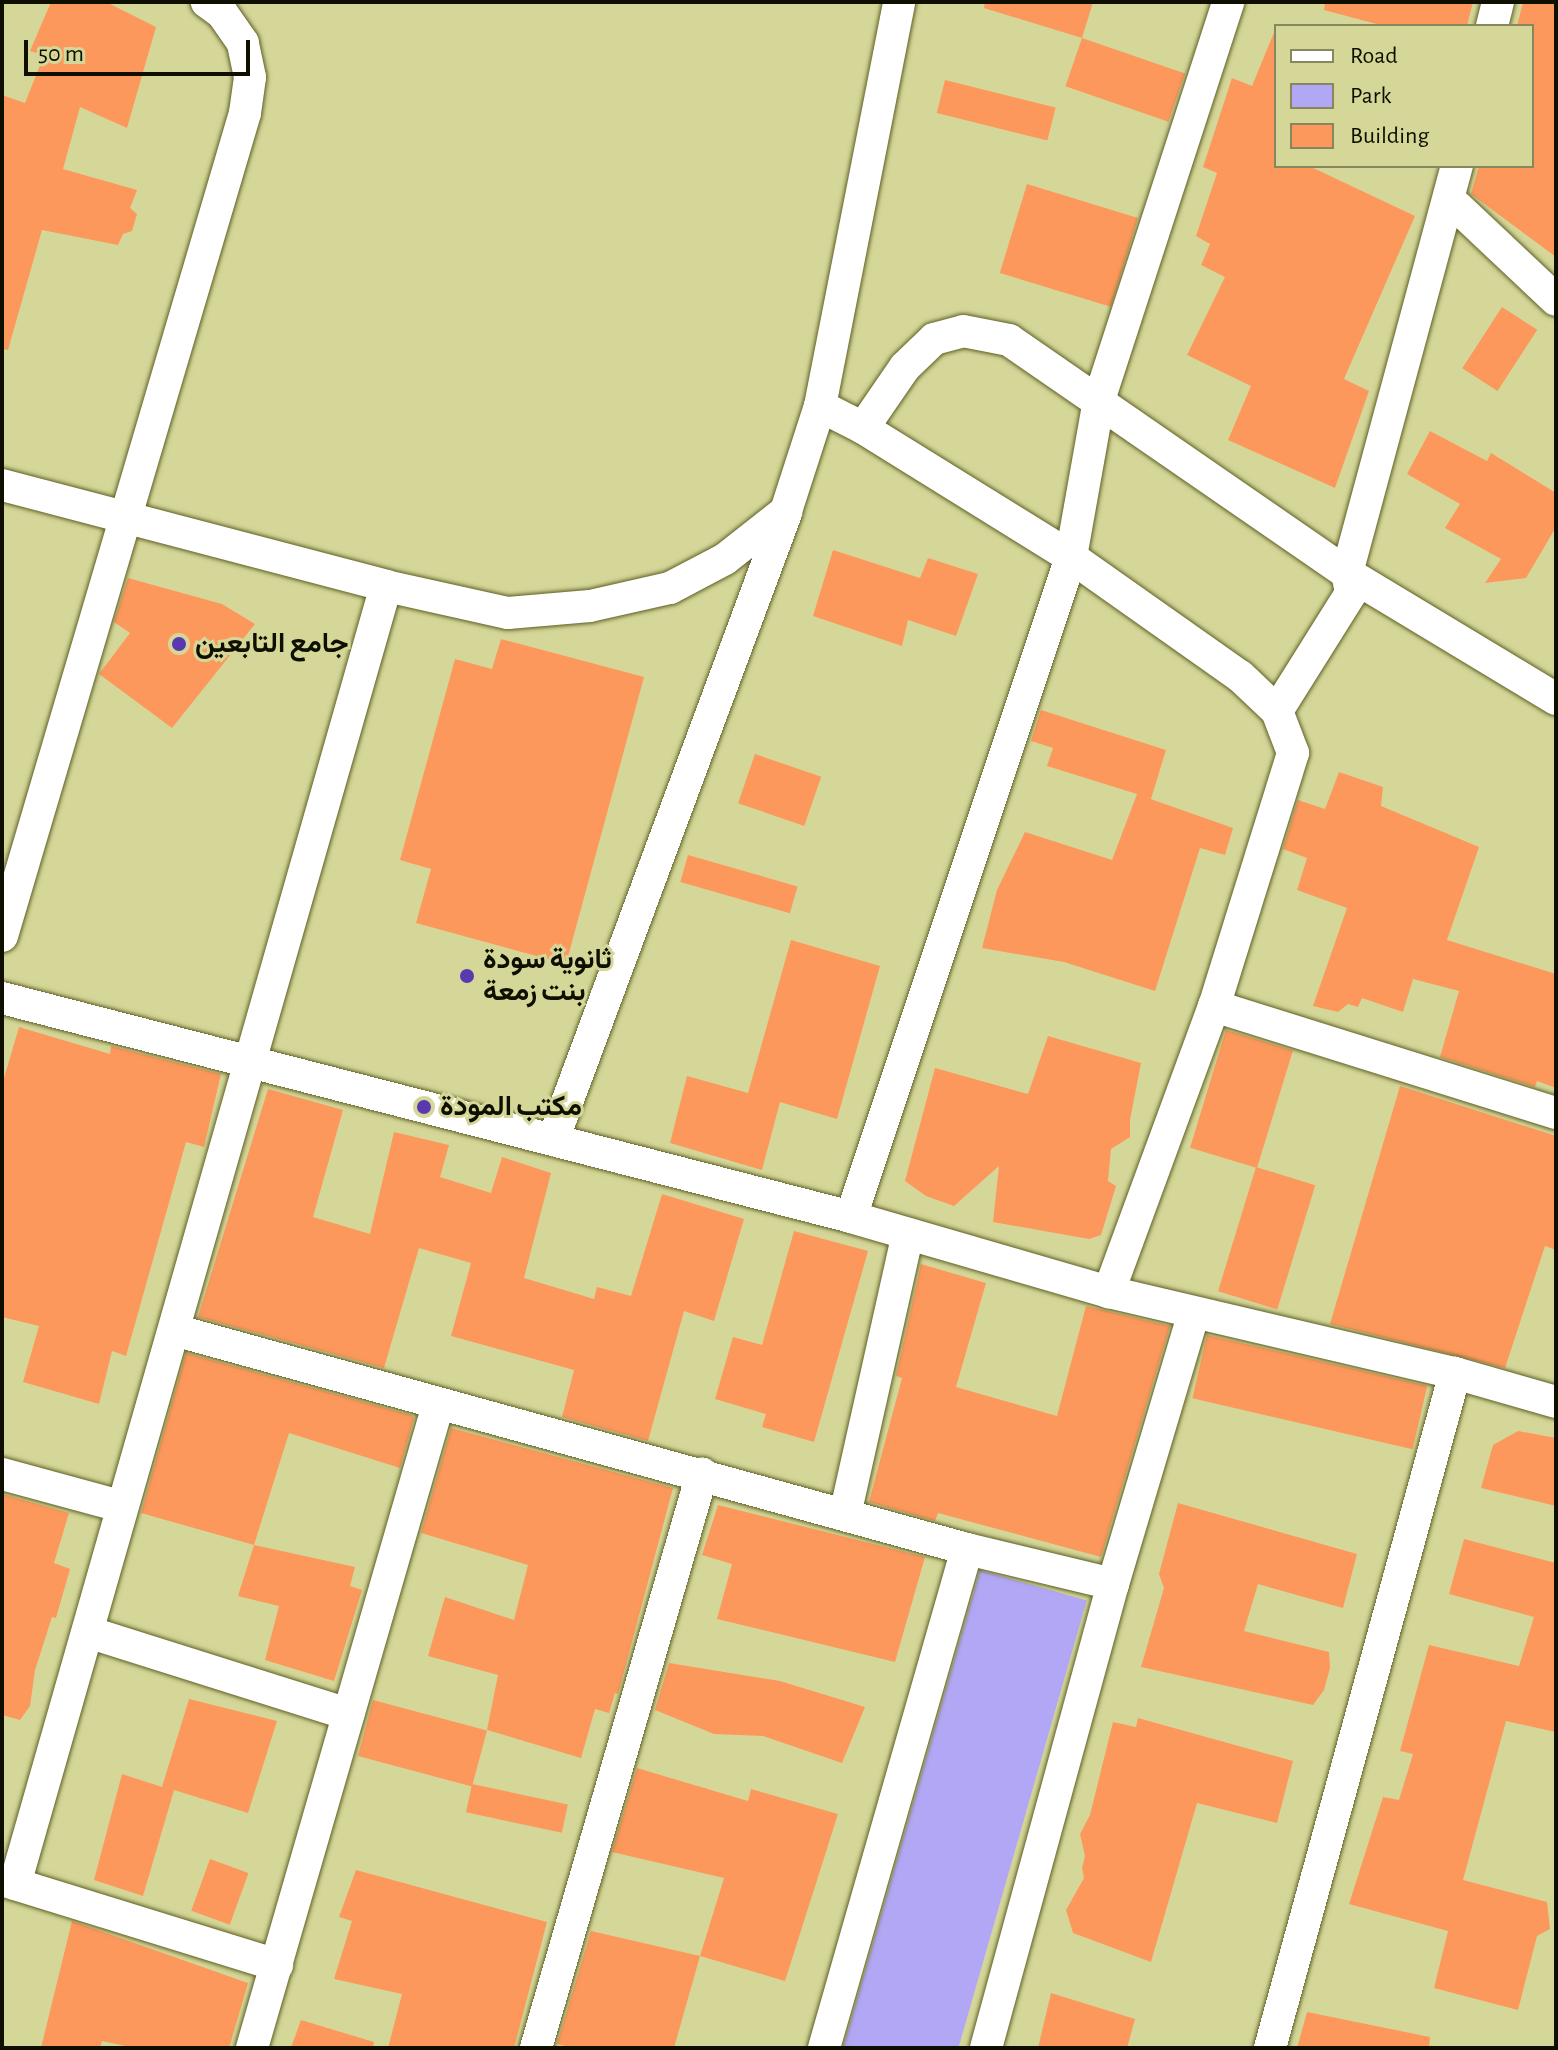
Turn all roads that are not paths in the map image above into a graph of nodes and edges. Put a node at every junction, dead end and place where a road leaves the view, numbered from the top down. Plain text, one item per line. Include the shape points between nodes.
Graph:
1 (207, 2) edge
2 (899, 2) edge
3 (1228, 2) edge
4 (1498, 2) edge
5 (1492, 24) edge
6 (1457, 168) edge
7 (1449, 199) junction
8 (1556, 300) edge
9 (1099, 400) junction
10 (820, 406) junction
11 (863, 428) junction
12 (2, 485) edge
13 (786, 511) junction
14 (126, 519) junction
15 (1071, 557) junction
16 (1347, 573) junction
17 (386, 586) junction
18 (1556, 699) edge
19 (1277, 711) junction
20 (2, 936) edge
21 (2, 998) edge
22 (1214, 1006) junction
23 (248, 1062) junction
24 (1556, 1113) edge
25 (553, 1140) junction
26 (851, 1217) junction
27 (908, 1234) junction
28 (1109, 1292) junction
29 (1194, 1313) junction
30 (174, 1330) junction
31 (1455, 1373) junction
32 (1556, 1402) edge
33 (438, 1405) junction
34 (2, 1474) edge
35 (702, 1474) junction
36 (120, 1506) junction
37 (845, 1515) junction
38 (967, 1549) junction
39 (1113, 1584) junction
40 (88, 1632) junction
41 (348, 1714) junction
42 (8, 1882) edge
43 (277, 1965) junction
44 (252, 2048) edge
45 (536, 2048) edge
46 (824, 2048) edge
47 (986, 2048) edge
48 (1270, 2048) edge

1 - 14 street via 222,13 243,43 250,77 245,113
2 - 10 street
3 - 9 street
4 - 5 street
6 - 7 street
7 - 8 street
7 - 16 street
9 - 11 street via 1009,340 963,331 934,339 905,367
9 - 15 street
9 - 16 street
10 - 11 street
10 - 13 street
11 - 15 street
12 - 14 street
13 - 17 street via 725,559 670,588 590,606 508,613
13 - 25 street
14 - 17 street
14 - 20 street
15 - 19 street via 1240,676
15 - 26 street
16 - 18 street
16 - 19 street via 1351,593
17 - 23 street
19 - 22 street via 1293,753
21 - 23 street
22 - 24 street
22 - 28 street
23 - 25 street
23 - 30 street
25 - 26 street
26 - 27 street
27 - 28 street
27 - 37 street
28 - 29 street
29 - 31 street
29 - 39 street
30 - 33 street
30 - 36 street
31 - 32 street
31 - 48 street
33 - 35 street
33 - 41 street
34 - 36 street
35 - 37 street
35 - 45 street
36 - 40 street
37 - 38 street
38 - 39 street
38 - 46 street
39 - 47 street
40 - 41 street
40 - 42 street
41 - 43 street
42 - 43 street
43 - 44 street

